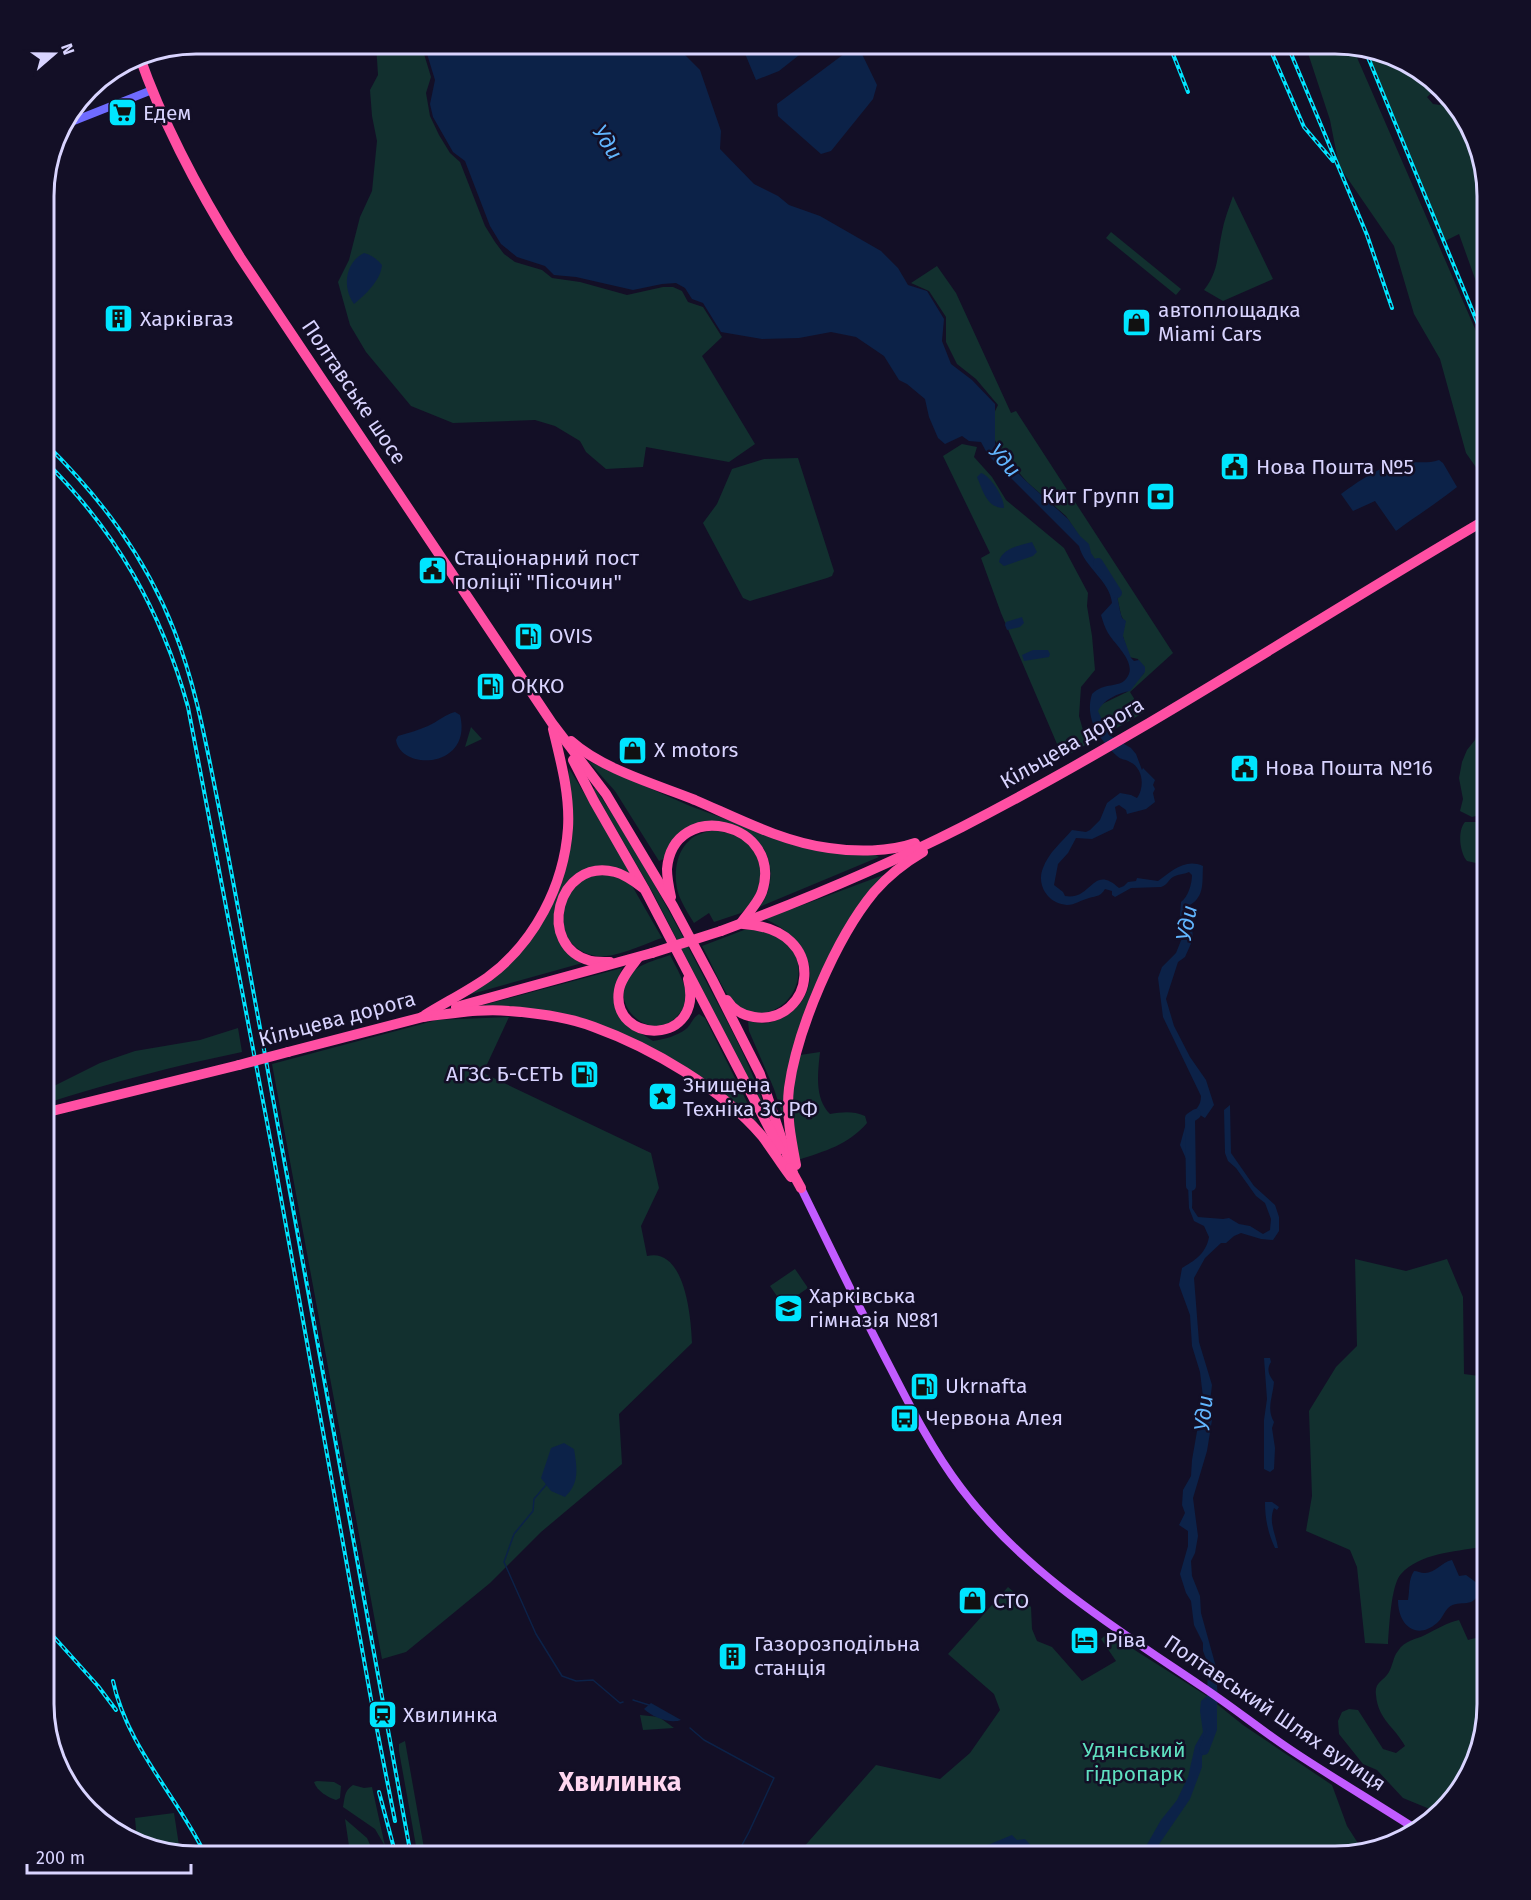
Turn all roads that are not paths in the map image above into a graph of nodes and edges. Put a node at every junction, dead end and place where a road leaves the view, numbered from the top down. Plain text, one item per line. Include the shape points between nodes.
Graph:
1 (143, 65) edge
2 (152, 90) junction
3 (76, 120) edge
4 (1477, 526) edge
5 (552, 723) junction
6 (561, 736) junction
7 (961, 827) junction
8 (645, 890) junction
9 (673, 906) junction
10 (740, 924) junction
11 (638, 958) junction
12 (683, 962) junction
13 (619, 963) junction
14 (712, 979) junction
15 (423, 1017) junction
16 (54, 1111) edge
17 (793, 1173) junction
18 (801, 1188) junction
19 (1409, 1825) edge

1 - 2 highway, Полтавське шосе
2 - 3 street
2 - 5 highway, Полтавське шосе via 195,183 240,257
4 - 7 highway, Кільцева дорога via 1199,693
5 - 6 highway, Полтавське шосе
5 - 7 highway via 583,752 617,769 786,838 828,848 868,850 904,846
5 - 15 highway via 564,775 568,828 564,855 548,903 521,945 489,976
6 - 8 highway
6 - 9 highway via 606,794
7 - 10 highway, Кільцева дорога
7 - 18 highway via 911,860 875,891 849,928 824,977 799,1044 789,1089 789,1128
8 - 12 highway
8 - 13 highway via 617,873 596,871 577,879 563,895 558,915 561,935 574,952 592,961
9 - 10 highway via 667,869 673,848 689,832 725,825 753,843 763,861 761,894
9 - 14 highway
10 - 11 highway, Кільцева дорога, bridge
10 - 14 highway via 770,928 794,944 805,974 798,996 774,1016 750,1017 730,1006
11 - 12 highway via 622,980 619,999 626,1017 651,1032 670,1029 689,1008 690,988
11 - 13 highway, Кільцева дорога
12 - 17 highway
13 - 15 highway, Кільцева дорога
14 - 17 highway via 760,1074
15 - 16 highway, Кільцева дорога, bridge
15 - 18 highway via 507,1010 552,1016 593,1026 639,1046 720,1097 761,1135
17 - 18 highway
18 - 19 main road, Полтавський Шлях вулиця via 917,1420 956,1481 1012,1547 1112,1625 1292,1751

